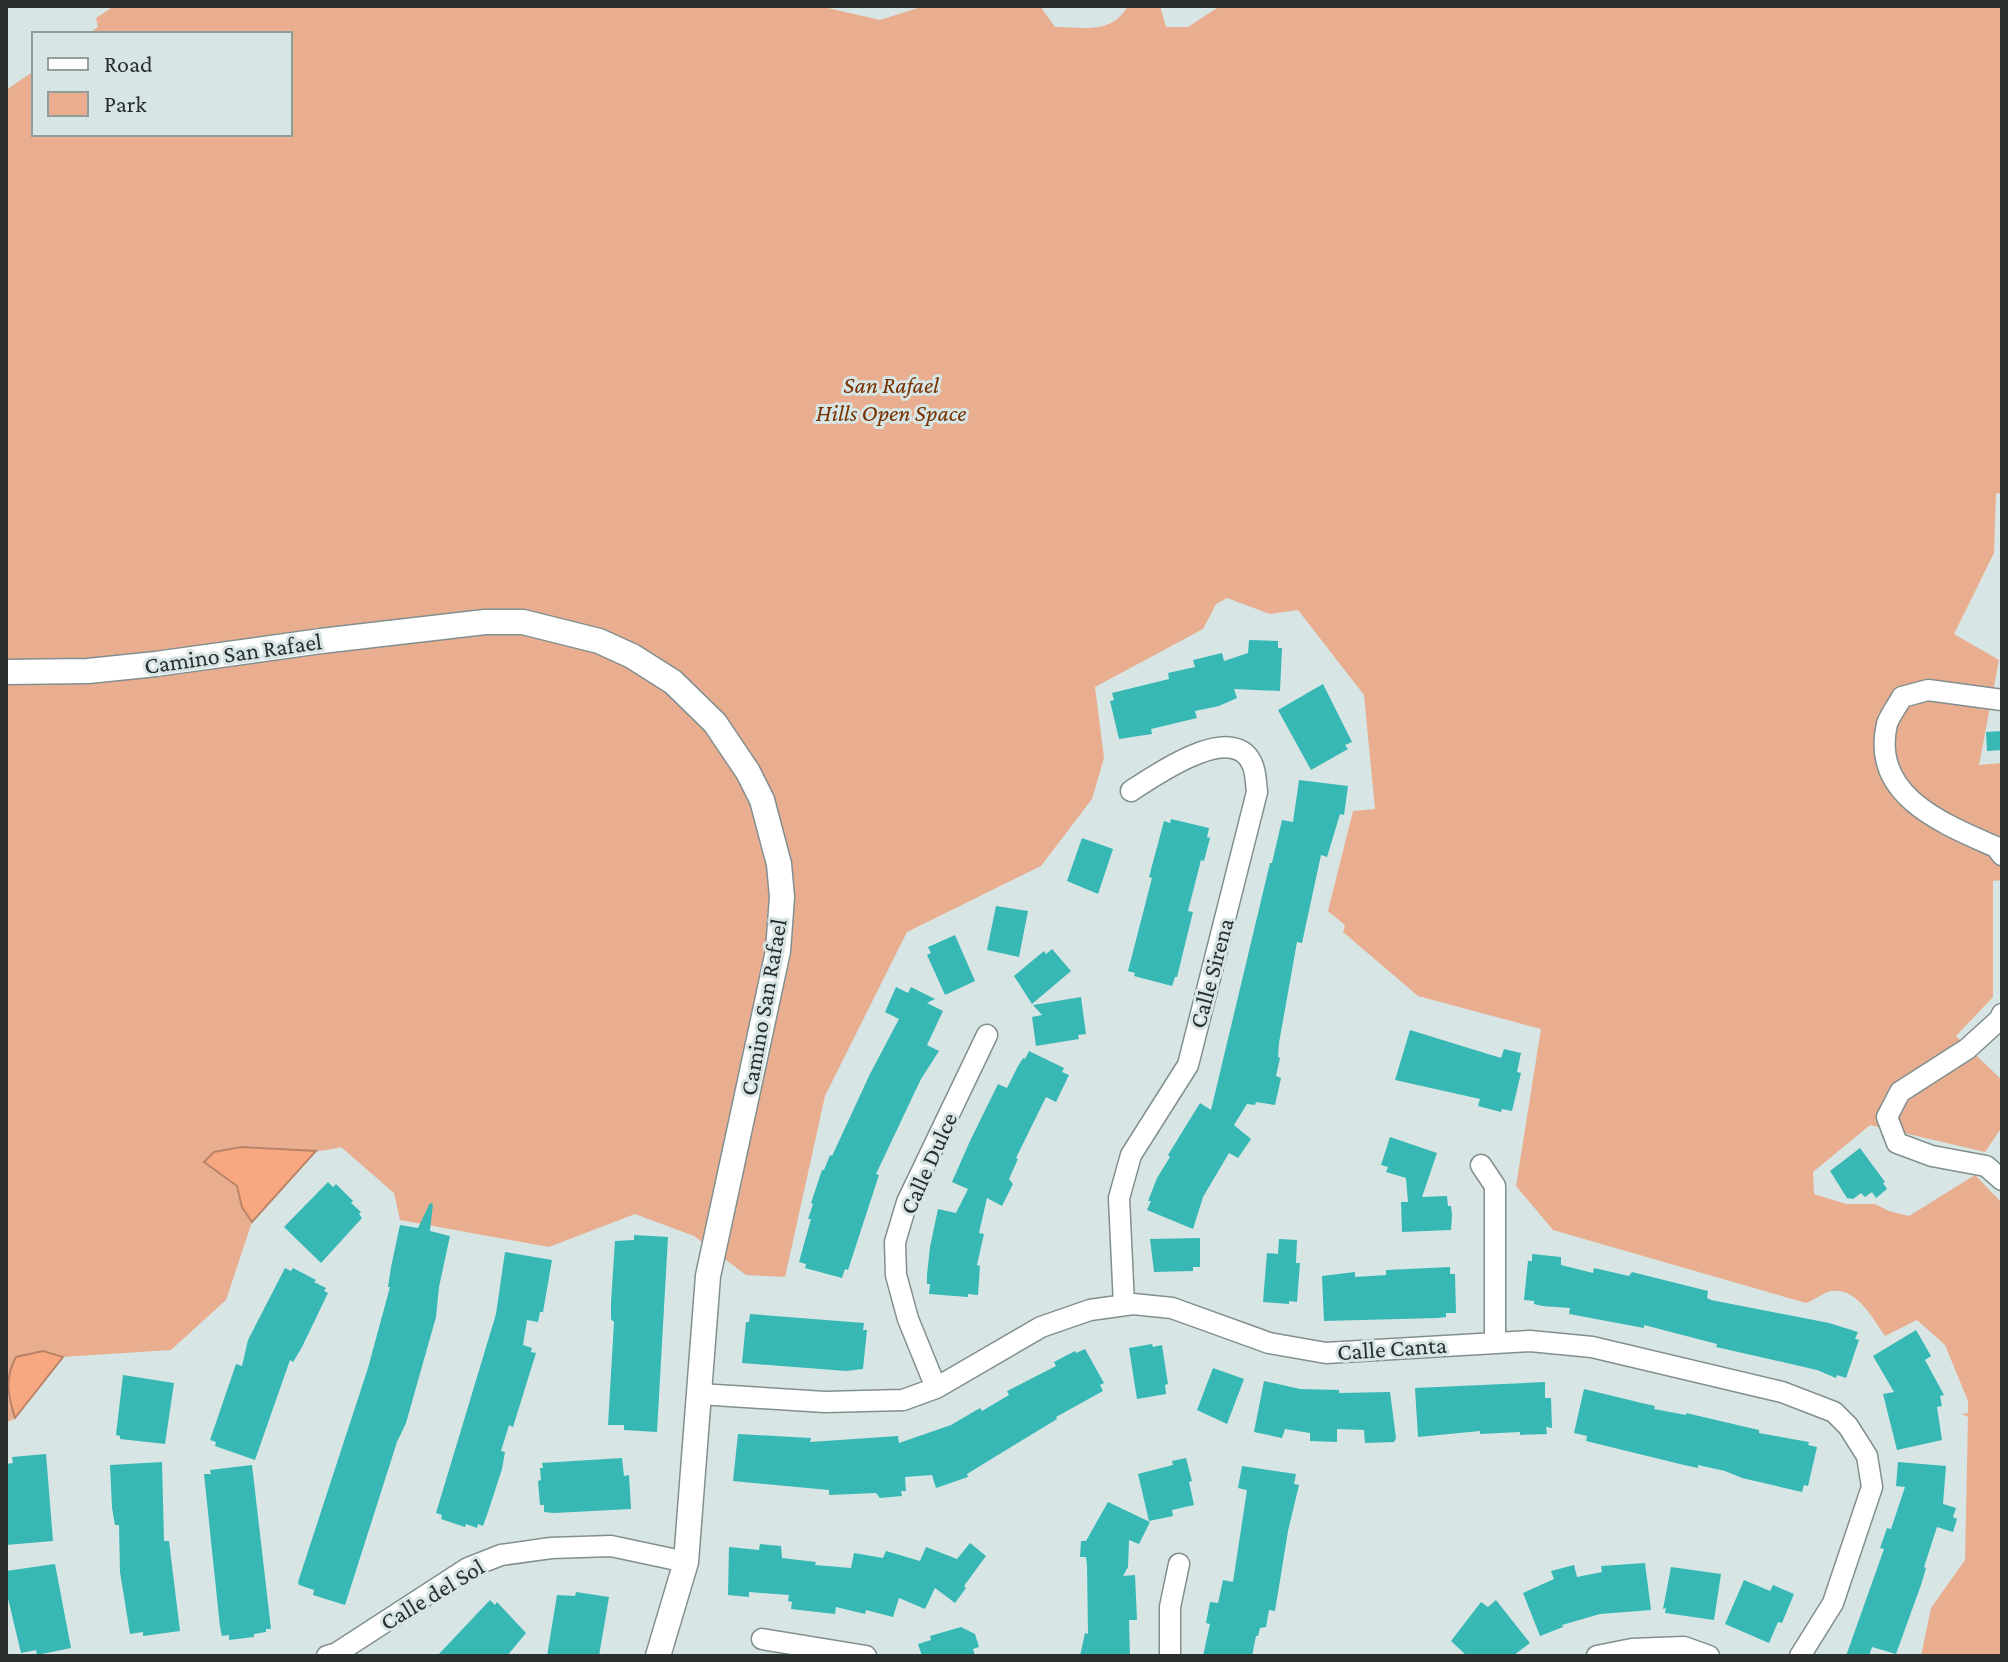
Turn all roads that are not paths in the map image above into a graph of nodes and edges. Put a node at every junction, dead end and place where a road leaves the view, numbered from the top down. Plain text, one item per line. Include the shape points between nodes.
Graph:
1 (6, 672) edge
2 (2002, 700) edge
3 (1131, 791) dead end
4 (2002, 855) edge
5 (2002, 1014) edge
6 (987, 1035) dead end
7 (1481, 1165) dead end
8 (2002, 1180) edge
9 (1124, 1305) junction
10 (1495, 1342) junction
11 (936, 1388) junction
12 (699, 1394) junction
13 (686, 1562) junction
14 (1179, 1564) dead end
15 (762, 1639) dead end
16 (327, 1656) edge
17 (658, 1656) edge
18 (866, 1656) edge
19 (1170, 1656) edge
20 (1597, 1656) edge
21 (1709, 1656) edge
22 (1800, 1656) edge

1 - 12 street, Camino San Rafael via 88,671 470,623 523,622 599,641 632,656 673,682 715,723 762,800 779,864 781,913 768,1002 708,1276
2 - 4 street via 1928,690 1902,697 1887,723 1886,756 1897,784 1921,811 1996,847
3 - 9 street, Calle Sirena via 1188,756 1220,747 1241,752 1253,764 1257,792 1188,1065 1131,1155 1119,1198
5 - 8 street via 1967,1049 1900,1092 1887,1117 1897,1143 1986,1166
6 - 11 street, Calle Dulce via 907,1202 895,1242 896,1275 908,1319
7 - 10 street via 1495,1186
9 - 10 street, Calle Canta via 1172,1308 1269,1343 1326,1353
9 - 11 street, Calle Canta via 1041,1327
10 - 22 street, Calle Canta via 1592,1347 1782,1392 1834,1412 1848,1426 1867,1456 1872,1487 1833,1603
11 - 12 street, Calle Canta via 903,1400 840,1402
12 - 13 street, Camino San Rafael
13 - 16 street, Calle del Sol via 611,1546 501,1555 468,1568
13 - 17 street, Camino San Rafael
14 - 19 street via 1170,1607
15 - 18 street
20 - 21 street via 1684,1647

